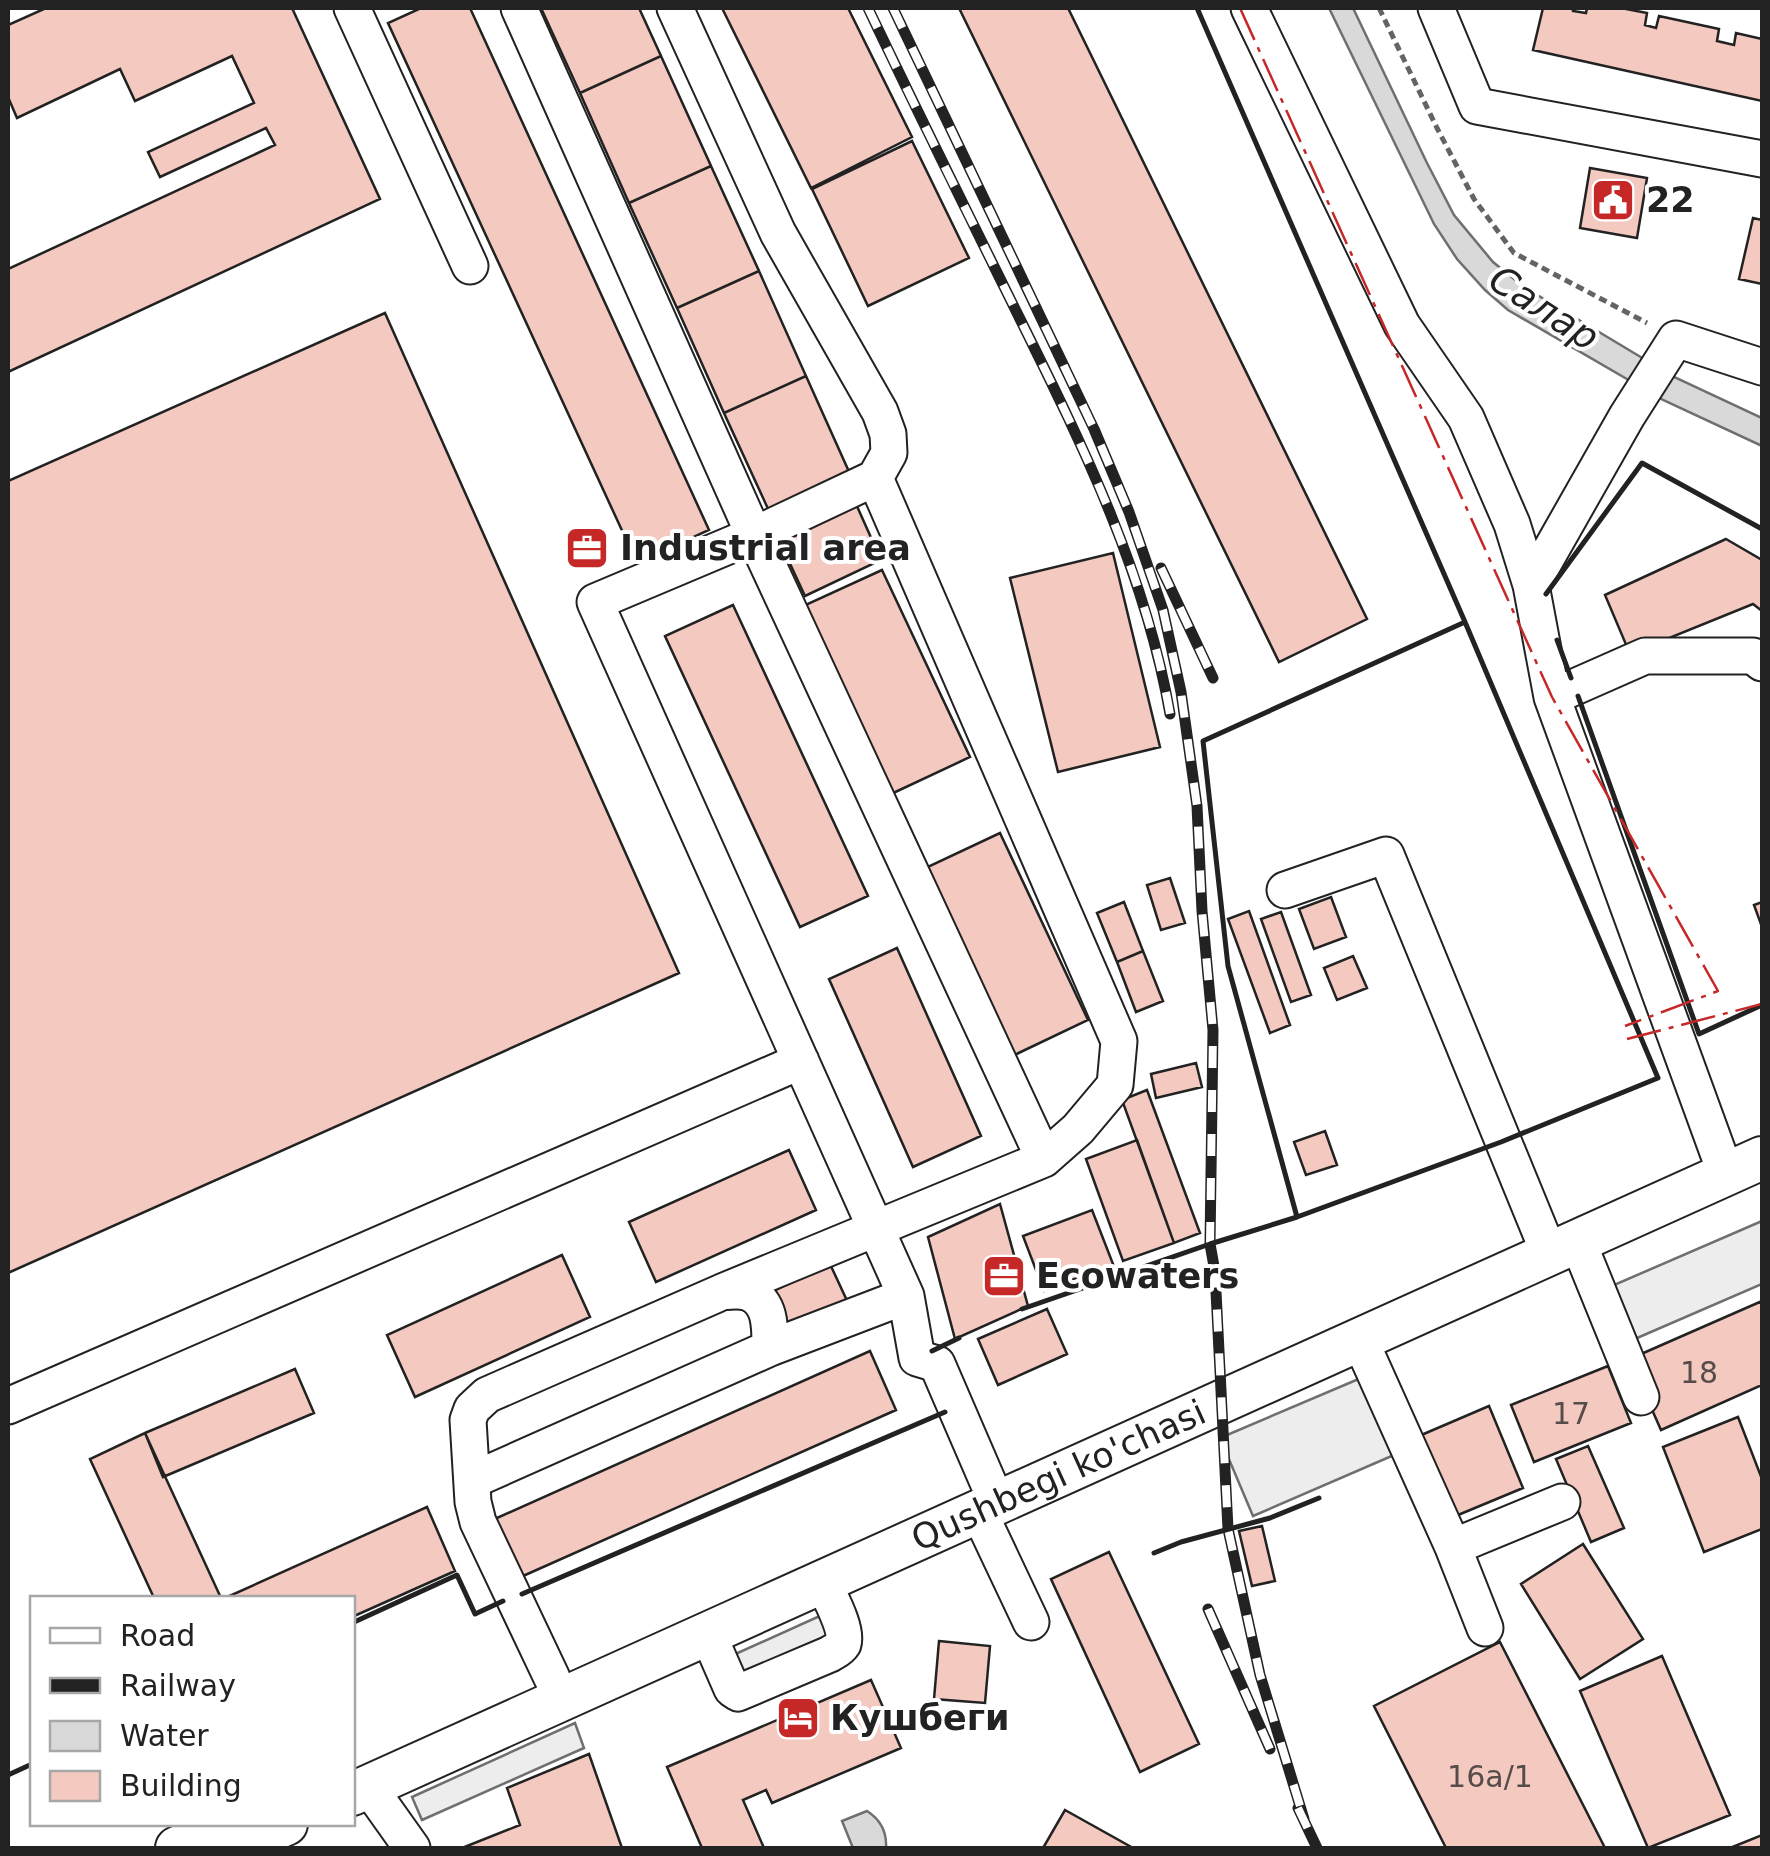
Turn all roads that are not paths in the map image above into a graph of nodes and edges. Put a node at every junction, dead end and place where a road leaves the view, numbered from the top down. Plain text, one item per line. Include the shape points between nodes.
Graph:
1 (352, 8) edge
2 (519, 8) edge
3 (675, 8) edge
4 (1249, 8) edge
5 (1436, 8) edge
6 (1762, 160) edge
7 (470, 266) dead end
8 (1762, 367) edge
9 (875, 478) junction
10 (754, 534) junction
11 (1531, 585) junction
12 (1762, 663) edge
13 (1552, 697) junction
14 (1284, 890) dead end
15 (800, 1061) junction
16 (1762, 1135) edge
17 (1044, 1159) junction
18 (1737, 1162) edge
19 (876, 1229) junction
20 (1560, 1239) junction
21 (722, 1292) junction
22 (906, 1296) junction
23 (1360, 1340) junction
24 (770, 1348) junction
25 (1641, 1397) dead end
26 (8, 1406) edge
27 (472, 1480) junction
28 (987, 1498) junction
29 (1562, 1502) dead end
30 (1453, 1547) junction
31 (823, 1582) junction
32 (1031, 1622) dead end
33 (1485, 1628) dead end
34 (708, 1634) junction
35 (552, 1678) junction
36 (358, 1783) edge
37 (227, 1826) edge
38 (281, 1826) edge
39 (177, 1848) edge
40 (231, 1848) edge
41 (412, 1848) edge

1 - 7 lane
2 - 10 lane
3 - 9 lane via 778,233 880,412 889,453
4 - 11 lane via 1402,325 1466,418
5 - 6 lane via 1477,106
8 - 11 lane via 1676,338
9 - 10 lane
9 - 17 lane via 1119,1041 1115,1085
10 - 15 lane via 595,602
10 - 17 lane
11 - 13 lane
12 - 13 lane via 1753,656 1645,656
13 - 18 lane
14 - 20 lane via 1386,856
15 - 19 lane
15 - 26 lane
16 - 18 main road, Qushbegi ko'chasi
17 - 19 lane
18 - 20 main road, Qushbegi ko'chasi
19 - 21 lane
19 - 22 lane
20 - 23 main road, Qushbegi ko'chasi
20 - 25 lane
20 - 28 main road, Qushbegi ko'chasi via 1142,1418
21 - 24 lane via 747,1291 758,1300 770,1317
21 - 27 lane via 487,1395 468,1420
22 - 24 lane
22 - 28 lane via 916,1358 937,1364
23 - 28 main road, Qushbegi ko'chasi
23 - 30 lane
24 - 27 lane
27 - 35 lane via 478,1522
28 - 31 main road, Qushbegi ko'chasi
28 - 32 lane
28 - 35 main road, Qushbegi ko'chasi
29 - 30 lane
30 - 33 lane
31 - 34 main road, Qushbegi ko'chasi
31 - 34 lane via 843,1630 843,1643 830,1654 738,1692
34 - 36 main road, Qushbegi ko'chasi
35 - 36 main road, Qushbegi ko'chasi
36 - 41 lane
37 - 39 main road
38 - 40 main road

